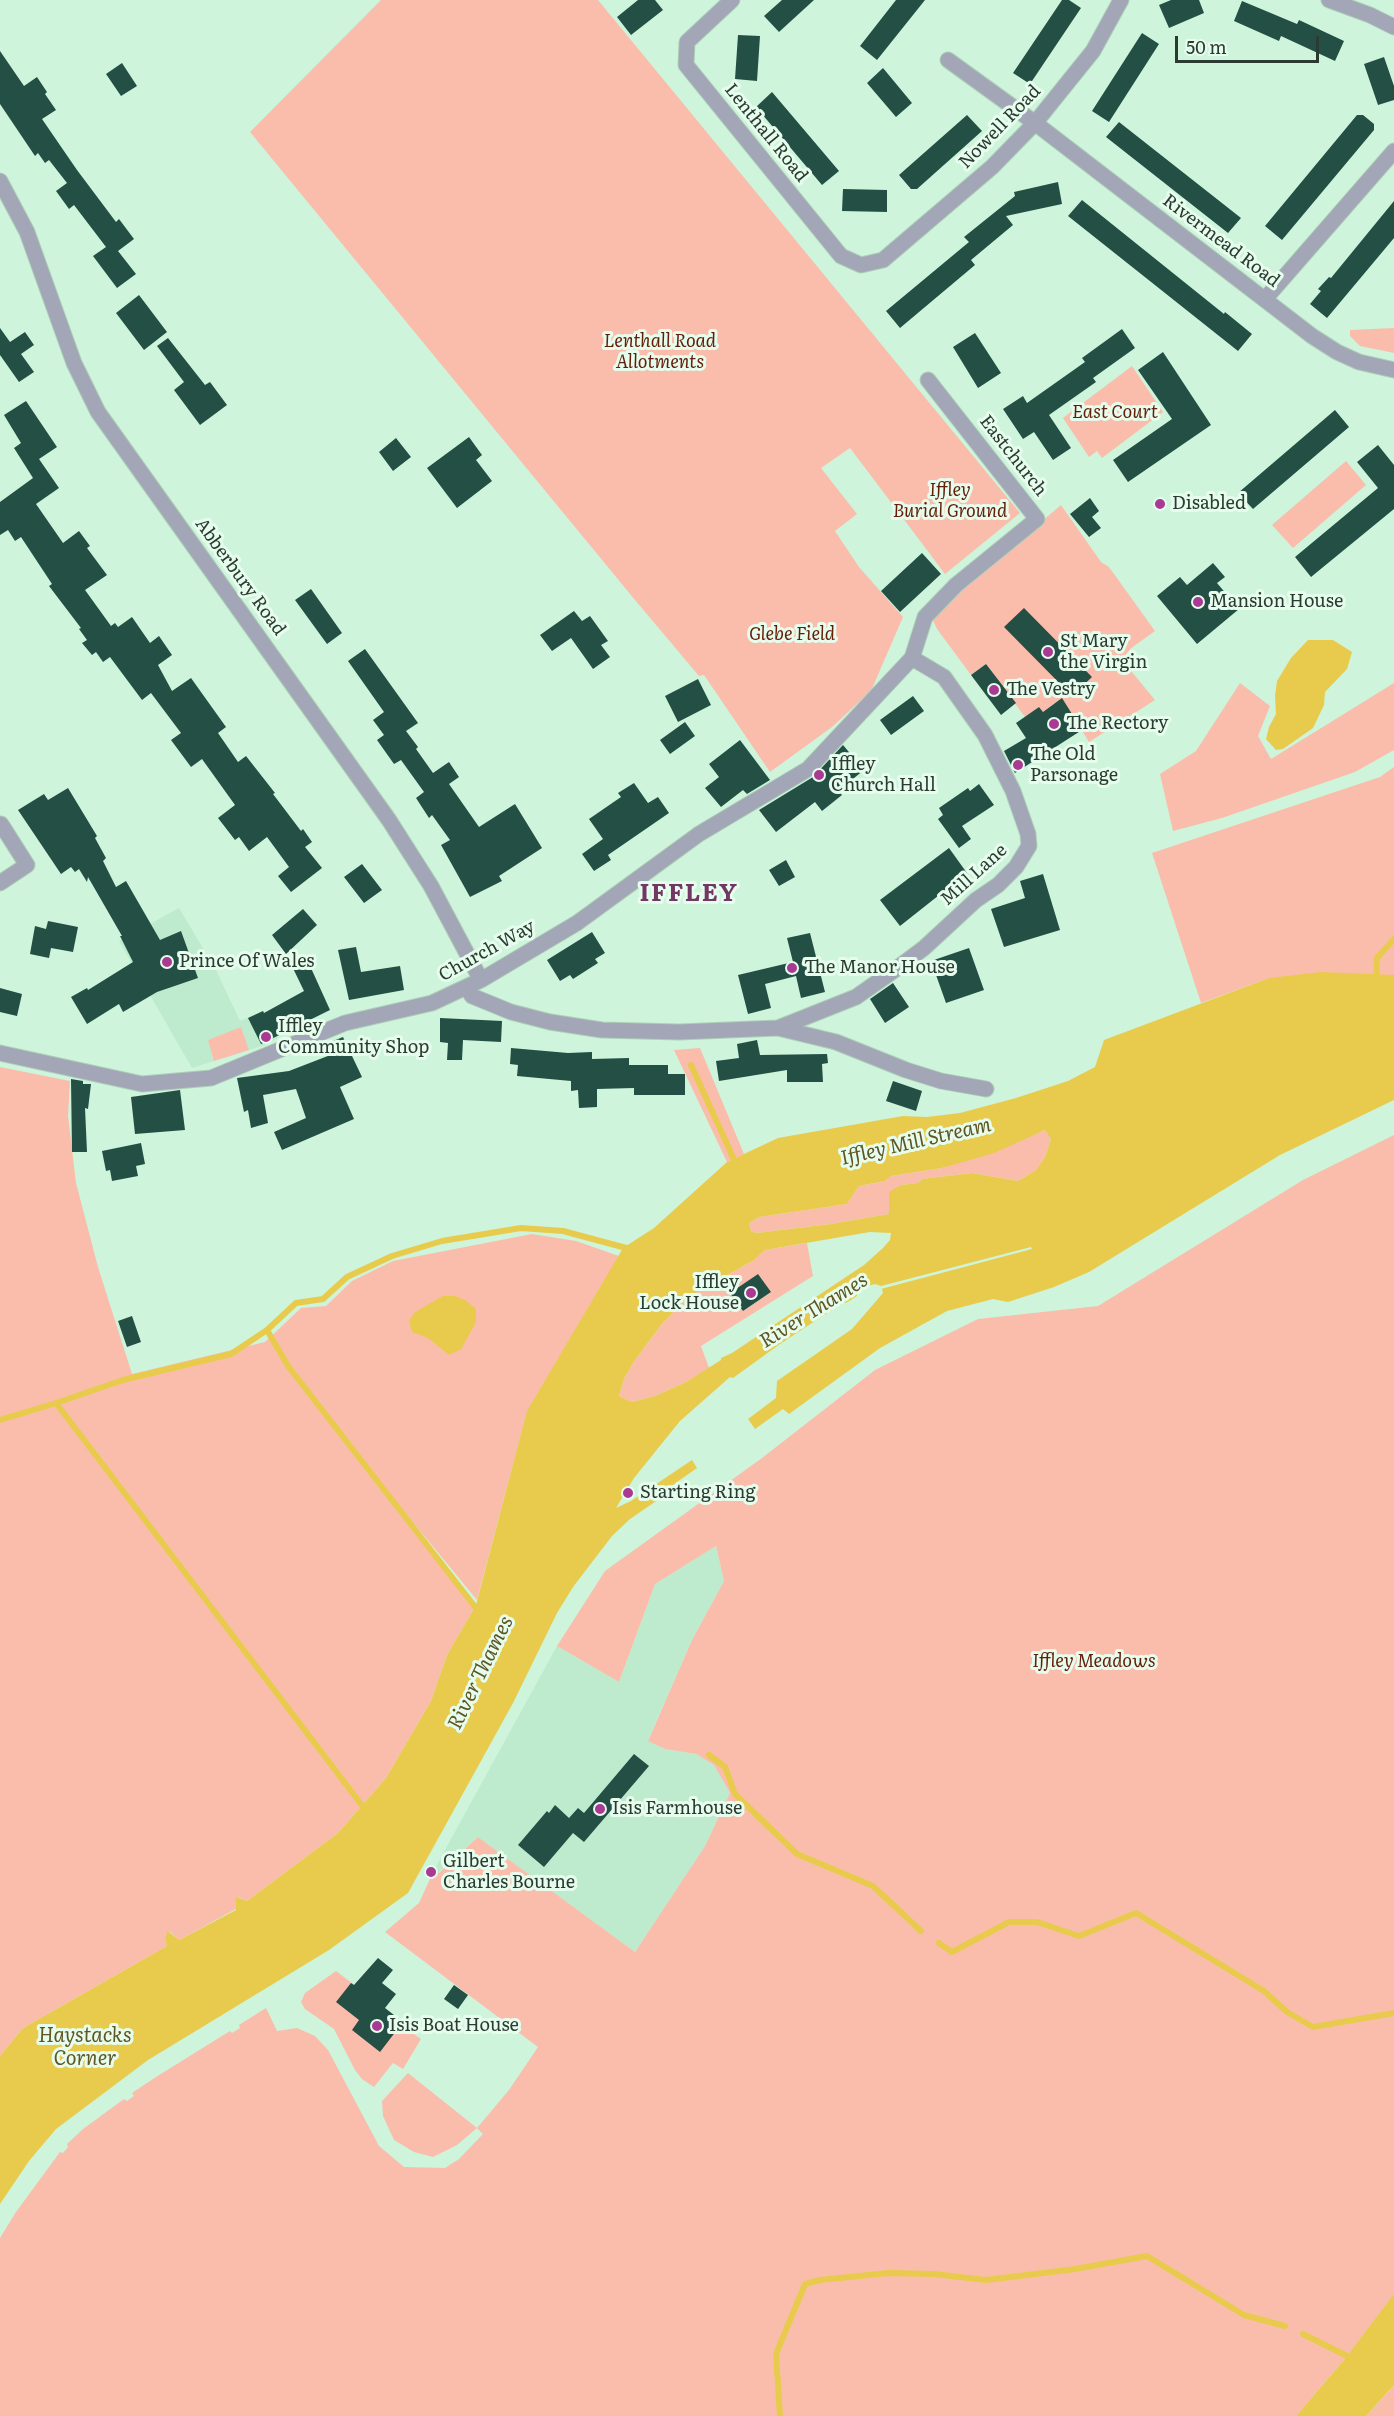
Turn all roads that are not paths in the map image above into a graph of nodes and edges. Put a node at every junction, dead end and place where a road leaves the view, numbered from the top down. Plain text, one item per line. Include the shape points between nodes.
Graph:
1 (732, 0) edge
2 (1121, 0) edge
3 (1329, 0) edge
4 (1394, 27) edge
5 (948, 60) dead end
6 (1035, 123) junction
7 (1394, 151) edge
8 (0, 181) edge
9 (883, 260) joint
10 (1265, 299) junction
11 (1394, 370) edge
12 (928, 380) dead end
13 (912, 658) junction
14 (1, 824) edge
15 (0, 883) edge
16 (474, 984) junction
17 (777, 1028) junction
18 (0, 1053) edge
19 (986, 1089) dead end

1 - 9 street, Lenthall Road via 687,42 686,65 841,256 861,265
2 - 6 street, Nowell Road via 1093,51
3 - 4 street
5 - 6 street, Rivermead Road
6 - 9 street, Nowell Road via 992,167
6 - 10 street, Rivermead Road
7 - 10 street
8 - 16 street, Abberbury Road via 27,231 74,363 98,412 389,820 431,886
10 - 11 street, Rivermead Road via 1337,352
12 - 13 street, Eastchurch via 1037,519 956,585 925,617
13 - 16 street, Church Way via 808,769 699,834 577,923
13 - 17 street, Mill Lane via 944,677 984,735 1013,791 1029,846 998,885 897,969 856,997
14 - 15 street via 27,865
16 - 17 street, Mill Lane via 472,996 512,1012 602,1030 644,1033
16 - 18 street, Church Way via 432,1003 345,1023 211,1078 142,1084
17 - 19 street, Mill Lane via 836,1042 941,1081

